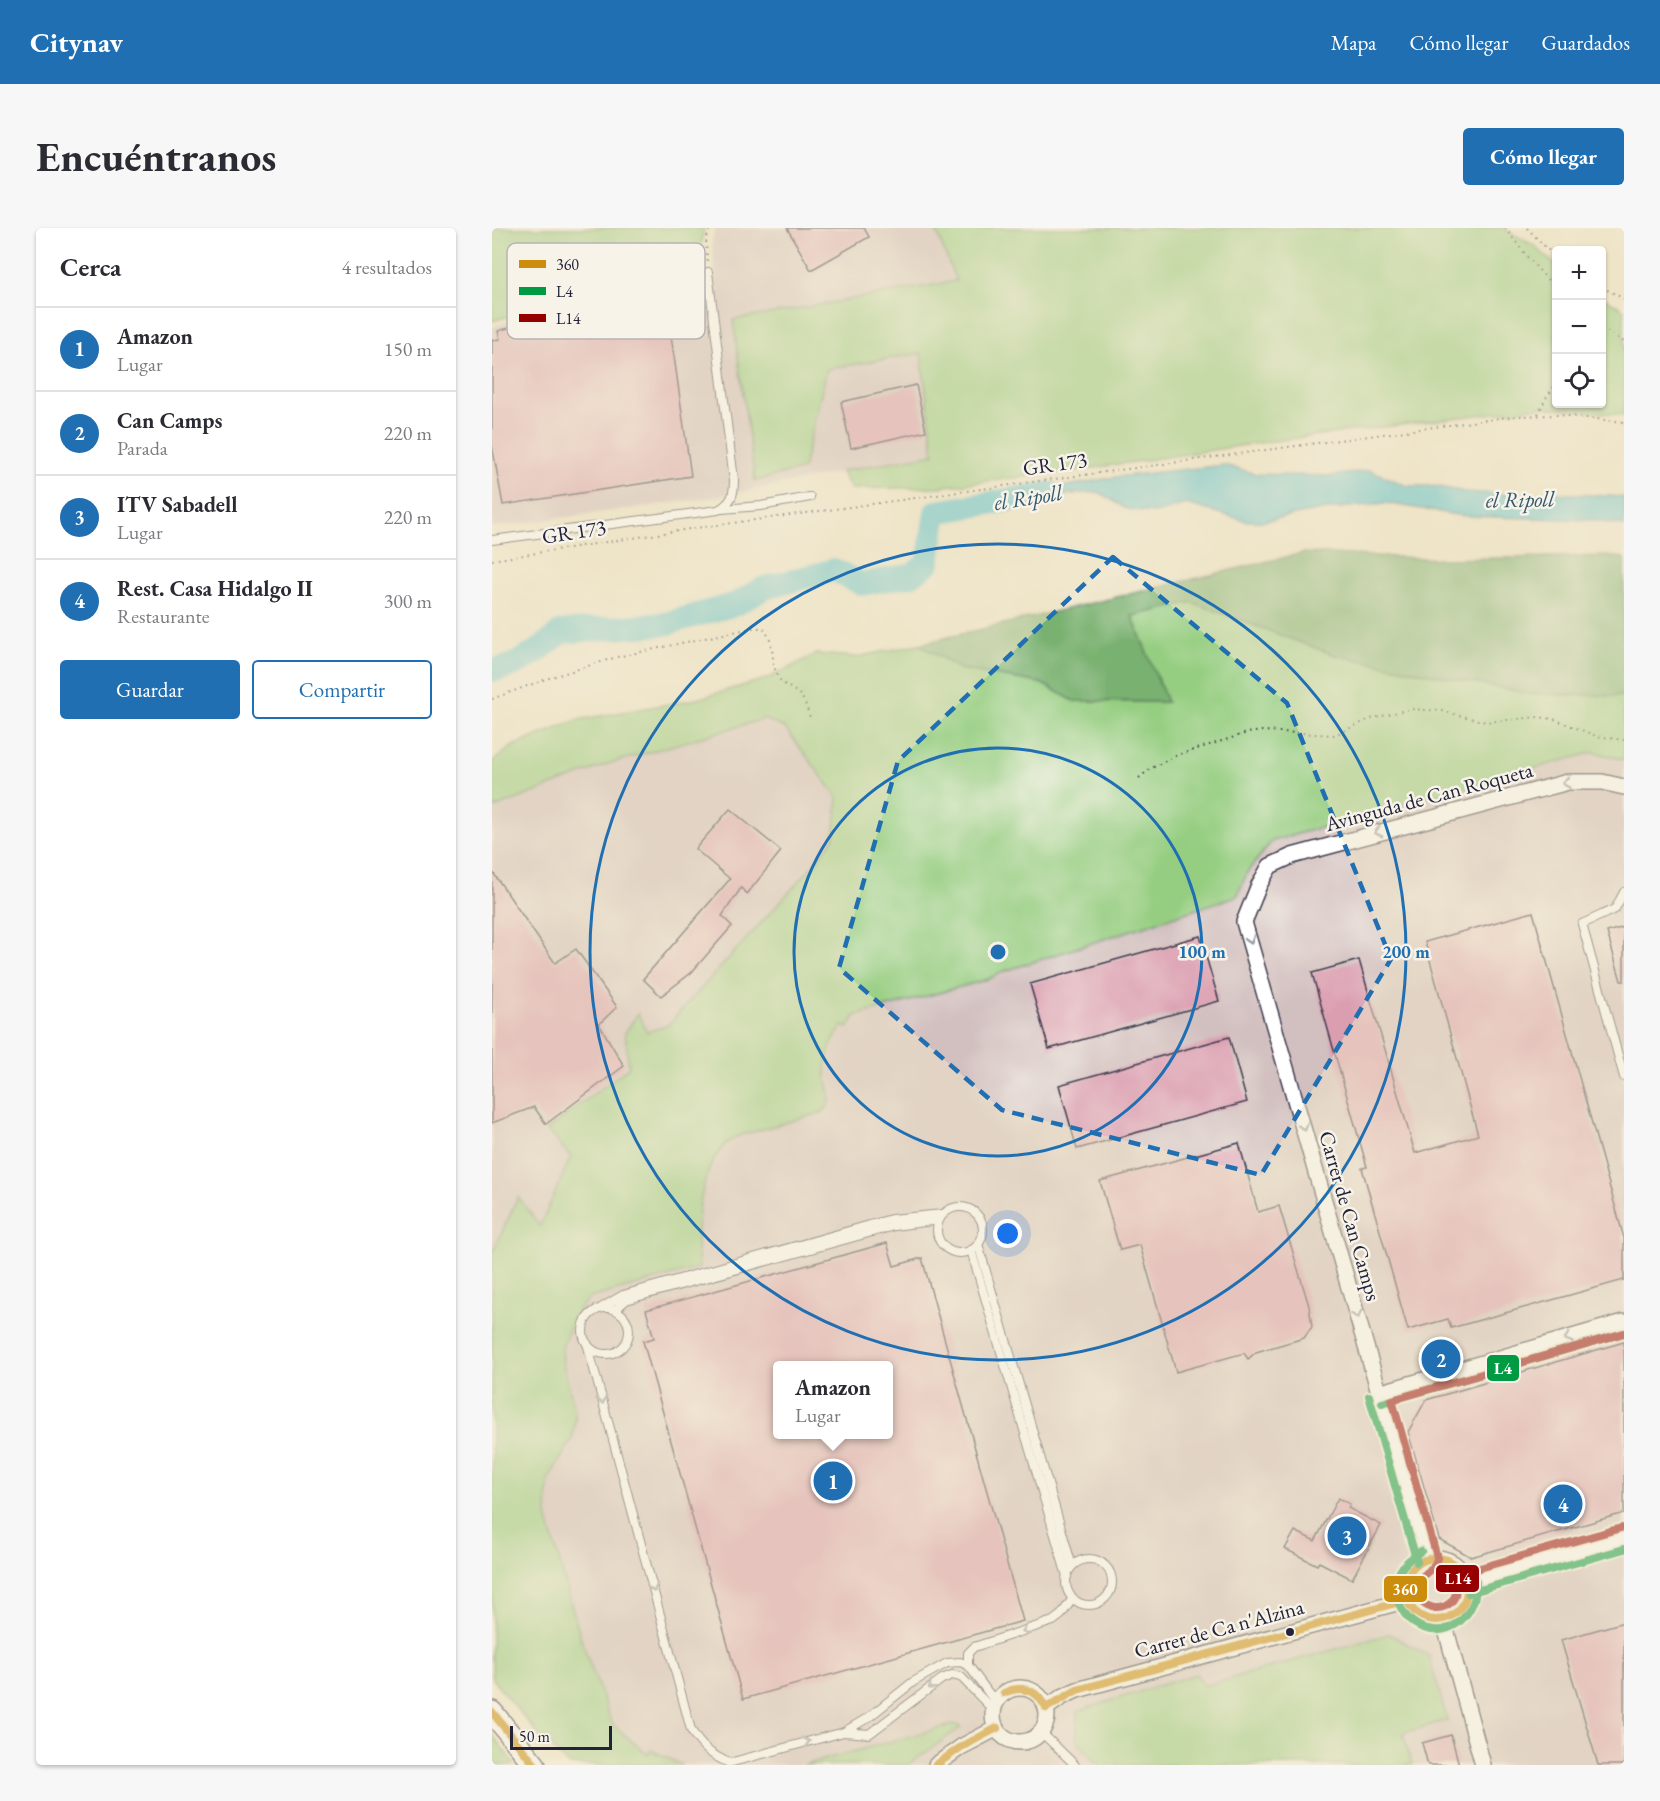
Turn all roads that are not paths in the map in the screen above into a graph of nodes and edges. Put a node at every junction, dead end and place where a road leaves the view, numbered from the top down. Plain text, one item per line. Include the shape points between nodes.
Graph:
1 (708, 272) road end
2 (810, 497) dead end
3 (718, 510) junction
4 (492, 540) edge
5 (1624, 787) edge
6 (1259, 885) joint
7 (1624, 892) edge
8 (1624, 1077) edge
9 (941, 1217) junction
10 (975, 1247) junction
11 (601, 1308) junction
12 (616, 1309) junction
13 (1624, 1322) edge
14 (587, 1343) junction
15 (1379, 1394) junction
16 (1624, 1538) edge
17 (1427, 1559) junction
18 (1072, 1566) junction
19 (1067, 1576) junction
20 (1466, 1583) junction
21 (1073, 1598) junction
22 (1407, 1600) junction
23 (1443, 1619) junction
24 (968, 1665) junction
25 (995, 1707) junction
26 (1046, 1708) junction
27 (492, 1712) edge
28 (997, 1728) junction
29 (844, 1732) junction
30 (1041, 1732) junction
31 (535, 1765) edge
32 (936, 1765) edge
33 (1075, 1765) edge
34 (1483, 1765) edge

1 - 3 lane via 734,480 734,494
2 - 3 lane
3 - 4 lane
5 -> 6 street, Avinguda de Can Roqueta via 1602,782 1543,787 1292,856 1270,866
6 -> 15 street, Carrer de Can Camps via 1244,922
7 - 8 lane via 1615,909 1582,924
9 - 10 lane via 937,1235 945,1249 960,1254
9 - 10 lane via 948,1210 962,1207 975,1213 983,1234
9 - 11 lane via 891,1219 623,1295
9 - 12 lane via 883,1229 626,1300
10 - 18 lane
10 - 19 lane
11 - 12 lane
11 - 14 lane via 585,1322
12 - 14 lane via 629,1326 624,1346 605,1354
13 -> 15 street
14 -> 29 lane via 691,1730 700,1745 712,1756 729,1763
15 - 17 street, Carrer de Can Camps
16 - 20 street
17 - 20 street via 1447,1560 1456,1565
17 - 22 street via 1406,1580
18 - 19 lane
18 - 21 lane via 1084,1559 1098,1561 1112,1578 1109,1593 1097,1604 1082,1604
19 - 21 lane via 1066,1587
20 - 23 street via 1464,1601
21 -> 24 lane via 1053,1622 974,1647 968,1653
22 - 23 street via 1418,1614
22 - 26 street, Carrer de Ca n'Alzina via 1077,1690
23 - 34 street
24 - 25 lane
24 - 29 lane via 954,1662 936,1668
25 - 26 street via 1007,1691 1023,1688 1038,1695
25 - 28 street
25 -> 29 lane via 962,1677 952,1675 869,1734
26 - 30 street via 1047,1721
27 - 31 main road
28 - 30 street via 1014,1741 1029,1740
28 - 32 street
30 - 33 lane

